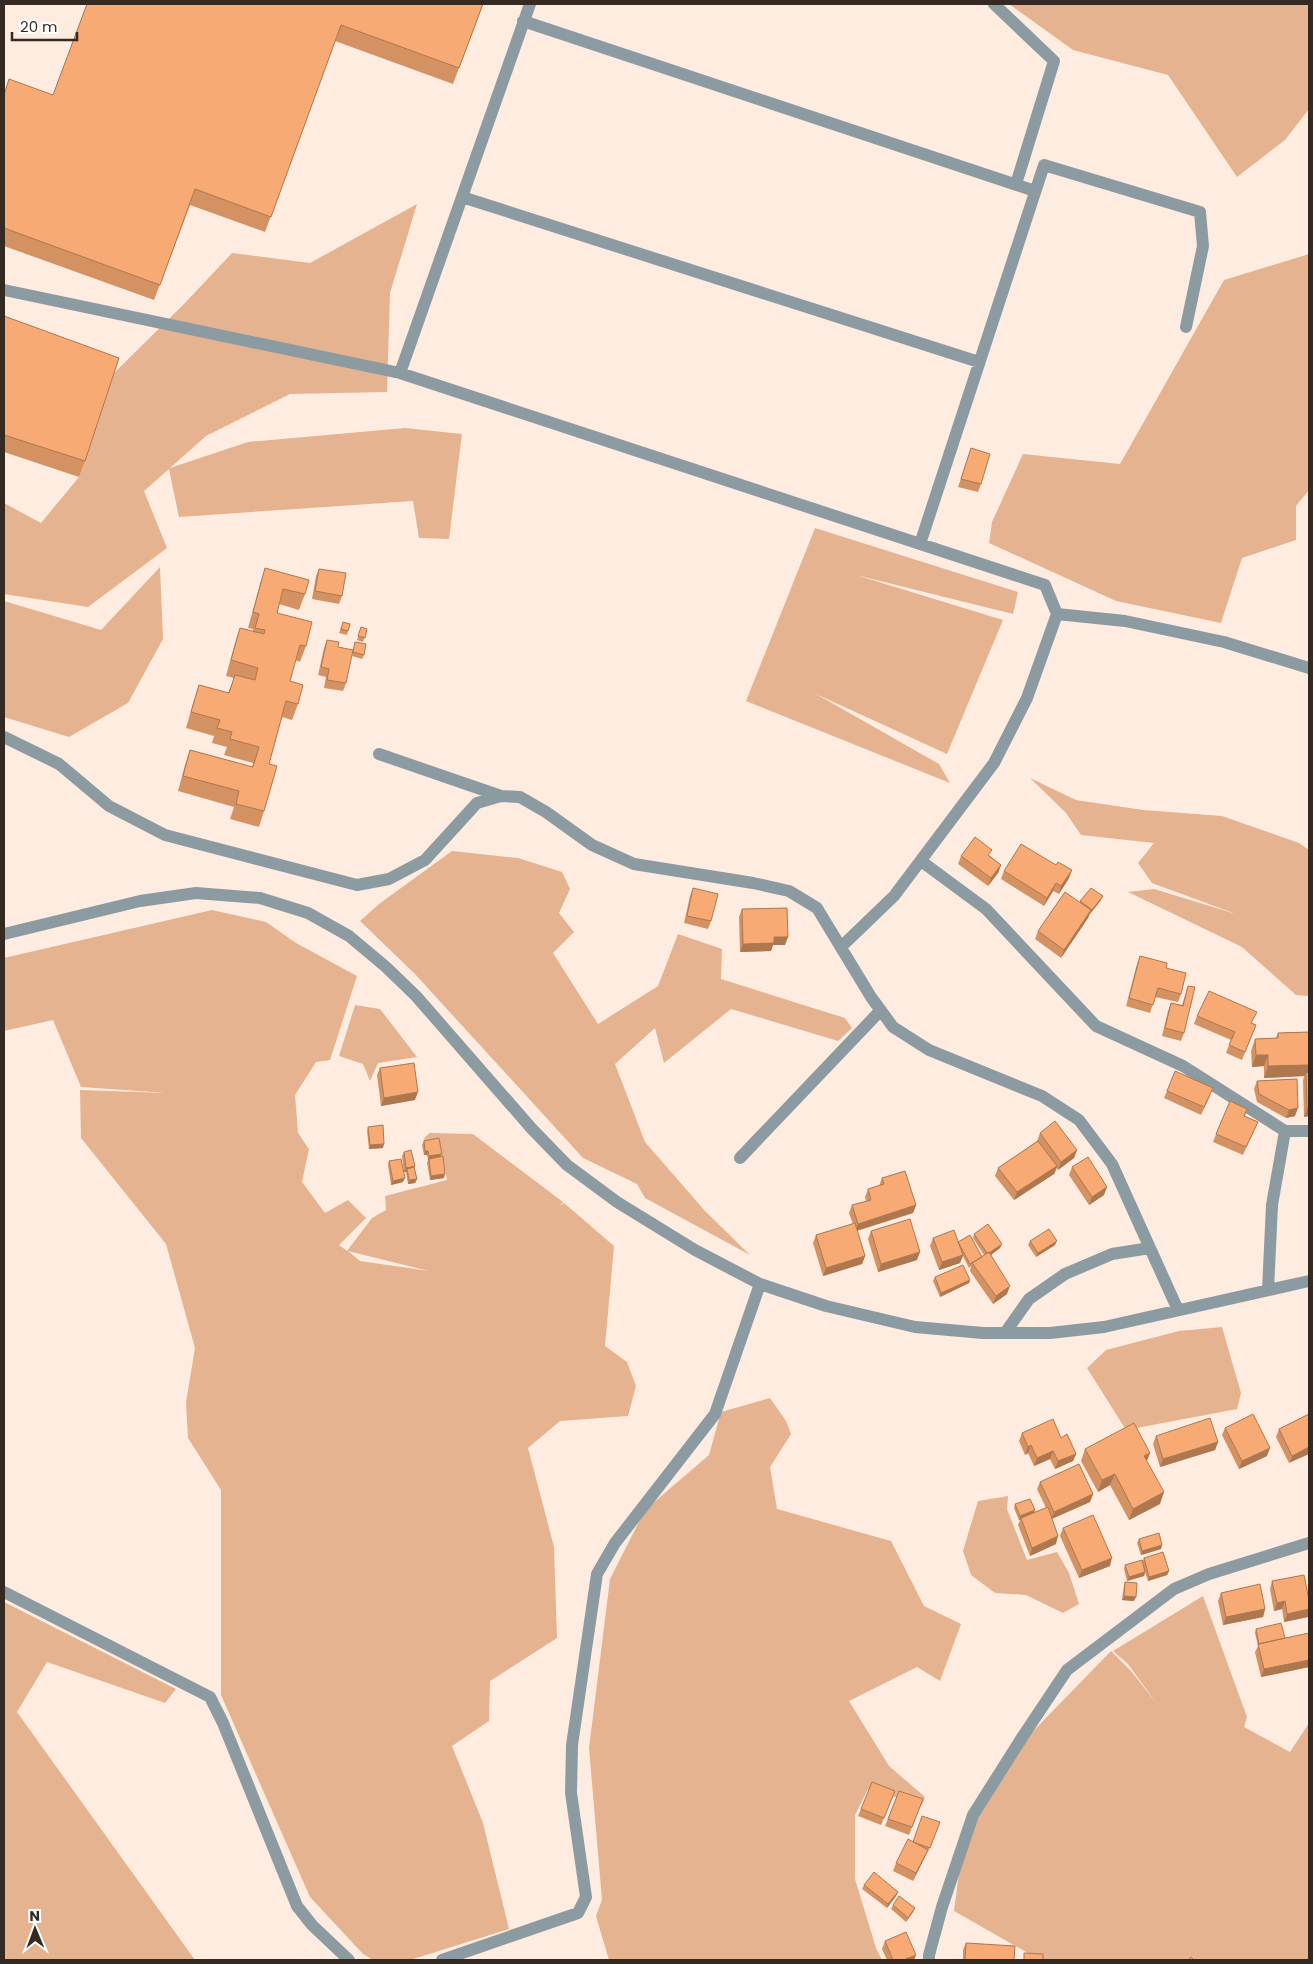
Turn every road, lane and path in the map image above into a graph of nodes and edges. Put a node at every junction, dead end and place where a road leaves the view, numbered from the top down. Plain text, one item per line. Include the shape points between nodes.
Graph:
1 (530, 4) edge
2 (994, 4) edge
3 (523, 20) junction
4 (1016, 184) junction
5 (1035, 191) junction
6 (462, 197) junction
7 (4, 290) edge
8 (1186, 327) dead end
9 (979, 362) junction
10 (400, 373) junction
11 (920, 544) junction
12 (1057, 614) junction
13 (1309, 668) edge
14 (4, 737) edge
15 (379, 754) dead end
16 (501, 796) junction
17 (921, 861) junction
18 (4, 934) edge
19 (841, 947) junction
20 (881, 1010) junction
21 (1309, 1130) edge
22 (1285, 1131) junction
23 (740, 1158) dead end
24 (1150, 1248) junction
25 (1309, 1281) edge
26 (760, 1284) junction
27 (1268, 1290) junction
28 (1178, 1310) junction
29 (1004, 1333) junction
30 (1309, 1543) edge
31 (4, 1592) edge
32 (349, 1960) edge
33 (442, 1960) edge
34 (929, 1960) edge

1 - 3 street
2 - 4 street via 1054,61
3 - 4 street
3 - 6 street
4 - 5 street
5 - 8 street via 1044,165 1200,212 1203,246
5 - 9 street
6 - 9 street
6 - 10 street
7 - 10 street
9 - 11 street
10 - 11 street
11 - 12 street via 1045,585
12 - 13 street via 1134,623 1224,642
12 - 17 street via 1026,698 994,763
14 - 16 street via 59,764 109,806 165,835 357,885 389,878 425,860 477,803
15 - 16 street
16 - 19 street via 520,797 592,846 634,864 789,891 817,908
17 - 19 street via 894,896
17 - 22 street via 986,909 1096,1026 1183,1066
18 - 26 street via 140,901 196,893 260,898 308,913 349,936 386,966 567,1165 617,1202 695,1250
19 - 20 street
20 - 23 street
20 - 24 street via 893,1027 929,1050 1042,1096 1080,1120 1112,1164
21 - 22 street
22 - 27 street via 1272,1205
24 - 28 street
24 - 29 street via 1112,1254 1065,1274 1029,1299
25 - 27 street
26 - 29 street via 826,1306 916,1327
26 - 33 street via 715,1414 615,1543 597,1574 572,1745 570,1793 586,1897 578,1912
27 - 28 street
28 - 29 street via 1104,1327
30 - 34 street via 1209,1574 1174,1589 1067,1670 973,1815 942,1906
31 - 32 street via 210,1697 296,1906

